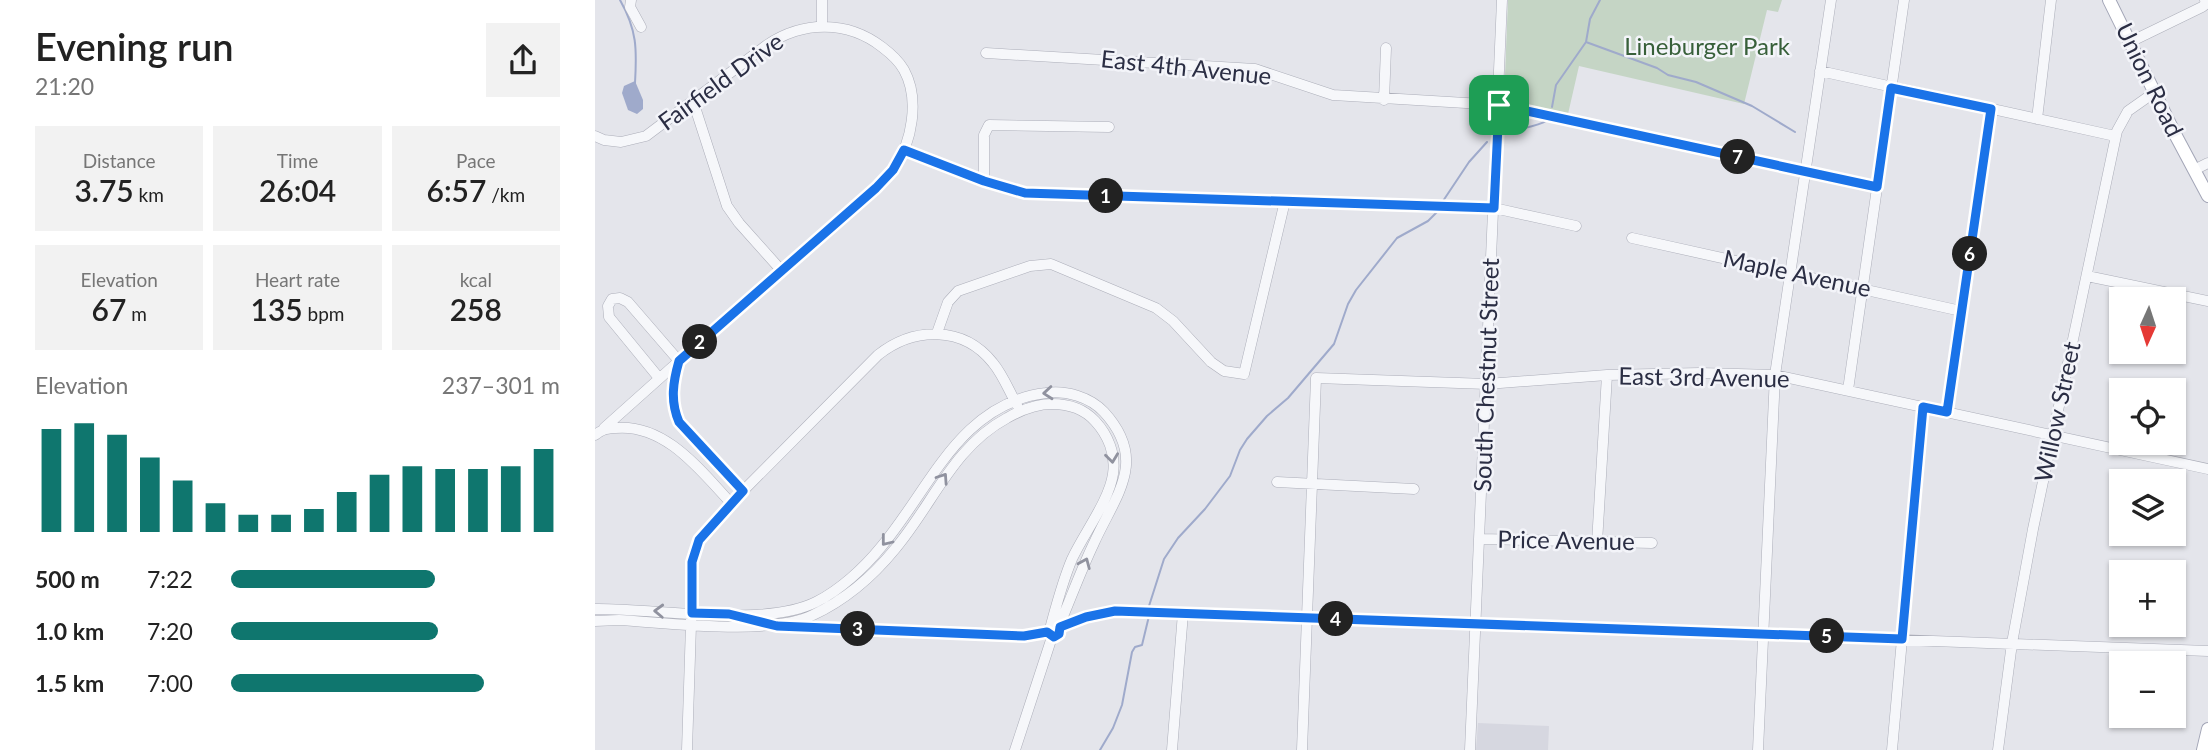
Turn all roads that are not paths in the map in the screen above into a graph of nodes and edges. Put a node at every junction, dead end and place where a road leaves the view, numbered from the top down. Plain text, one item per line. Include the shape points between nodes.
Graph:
1 (631, 0) edge
2 (822, 0) edge
3 (1502, 0) edge
4 (1831, 0) edge
5 (1904, 0) edge
6 (2051, 0) edge
7 (2109, 0) edge
8 (2206, 2) edge
9 (821, 25) junction
10 (642, 27) dead end
11 (2130, 41) junction
12 (1386, 48) dead end
13 (986, 53) dead end
14 (1820, 71) junction
15 (1891, 88) junction
16 (2155, 92) junction
17 (1384, 100) junction
18 (693, 101) junction
19 (1499, 105) junction
20 (1991, 109) junction
21 (2037, 119) junction
22 (1109, 127) dead end
23 (595, 136) edge
24 (2115, 136) junction
25 (904, 150) junction
26 (2208, 163) edge
27 (2194, 170) junction
28 (1806, 172) junction
29 (984, 181) junction
30 (1877, 187) junction
31 (2208, 196) edge
32 (1285, 201) junction
33 (1494, 208) junction
34 (1576, 226) dead end
35 (1632, 238) dead end
36 (781, 270) junction
37 (1791, 273) junction
38 (2087, 276) junction
39 (1861, 288) junction
40 (2208, 301) edge
41 (1961, 311) junction
42 (937, 333) junction
43 (679, 361) junction
44 (1607, 375) junction
45 (1775, 375) junction
46 (659, 378) junction
47 (1487, 384) junction
48 (1848, 390) junction
49 (1017, 406) junction
50 (1923, 407) junction
51 (1947, 412) junction
52 (599, 432) edge
53 (2052, 435) junction
54 (2208, 469) edge
55 (1277, 482) dead end
56 (1311, 483) junction
57 (1415, 489) dead end
58 (743, 491) junction
59 (731, 503) junction
60 (1481, 539) junction
61 (1597, 543) junction
62 (1652, 543) dead end
63 (595, 609) edge
64 (692, 613) junction
65 (1183, 613) junction
66 (729, 614) junction
67 (1306, 617) junction
68 (595, 621) edge
69 (692, 624) junction
70 (1476, 624) junction
71 (777, 626) junction
72 (1054, 630) junction
73 (1764, 633) junction
74 (1902, 639) junction
75 (2012, 643) junction
76 (2208, 651) edge
77 (2208, 729) edge
78 (687, 750) edge
79 (1015, 750) edge
80 (1172, 750) edge
81 (1301, 750) edge
82 (1470, 750) edge
83 (1758, 750) edge
84 (1892, 750) edge
85 (1998, 750) edge
86 (2203, 750) edge

1 - 10 street via 629,7
2 - 9 street
3 - 19 street, South Chestnut Street
4 - 14 street
5 - 15 street
6 - 21 street
7 - 11 main road, Union Road
8 - 11 street
9 - 18 street, Fairfield Drive via 778,37
9 - 25 street, Fairfield Drive via 865,36 891,54 905,71 912,112
11 - 16 main road, Union Road
12 - 17 street
13 - 17 street, East 4th Avenue via 1255,69 1325,93
14 - 15 street
14 - 28 street
15 - 20 street
15 - 30 street
16 - 24 street, Willow Street via 2128,111
16 - 27 main road, Union Road
17 - 19 street, East 4th Avenue
18 - 23 street, Fairfield Drive via 640,139 614,142
18 - 36 street via 727,206
19 - 28 street, East 4th Avenue
19 - 33 street, South Chestnut Street
20 - 21 street
20 - 41 street
21 - 24 street
22 - 29 street via 989,125 984,135
24 - 38 street, Willow Street
25 - 29 street
25 - 36 street, Fairfield Drive via 876,188
26 - 27 street
27 - 31 main road, Union Road
28 - 30 street, East 4th Avenue
28 - 37 street
29 - 32 street via 1025,193
30 - 39 street
32 - 33 street
32 - 42 street via 1244,374 1211,362 1156,308 1051,264 1030,266 958,291 948,302
33 - 34 street
33 - 47 street, South Chestnut Street
35 - 37 street, Maple Avenue
36 - 43 street, Fairfield Drive
37 - 39 street, Maple Avenue
37 - 45 street
38 - 40 street
38 - 53 street, Willow Street
39 - 41 street, Maple Avenue
39 - 48 street
41 - 51 street
42 - 49 street via 968,341 985,354
42 - 58 street via 912,336 878,355
43 - 46 street, Fairfield Drive
43 - 46 street via 628,302 612,299 610,317
43 - 58 street via 673,391 679,422
44 - 45 street, East 3rd Avenue
44 - 47 street, East 3rd Avenue
44 - 61 street
45 - 48 street, East 3rd Avenue
45 - 73 street
46 - 52 street, Fairfield Drive
47 - 56 street, East 3rd Avenue via 1316,378
47 - 60 street, South Chestnut Street
48 - 50 street, East 3rd Avenue
49 -> 66 street via 987,416 955,443 883,546 836,589 799,608
71 -> 49 street via 817,614 868,578 897,547 956,460
49 - 72 street via 1073,407 1097,423 1113,454 1112,482 1071,561
50 - 51 street, East 3rd Avenue
50 - 74 street
51 - 53 street, East 3rd Avenue
52 - 59 street, Fairfield Drive via 635,428 663,438
53 - 54 street, East 3rd Avenue
53 - 75 street, Willow Street
55 - 56 street
56 - 57 street
56 - 67 street
58 - 59 street
59 - 64 street via 699,540 692,562
60 - 61 street, Price Avenue
60 - 70 street, South Chestnut Street
61 - 62 street, Price Avenue
64 -> 63 street
64 - 66 street
64 - 69 street
65 - 67 street
65 - 72 street via 1115,611
65 - 80 street
66 - 71 street
67 - 70 street
67 - 81 street
68 - 69 street
69 - 71 street
69 - 78 street
70 - 73 street
70 - 82 street, South Chestnut Street
71 - 72 street via 1024,636
72 - 79 street
73 - 74 street
73 - 83 street
74 - 75 street
74 - 84 street
75 - 76 street
75 - 85 street, Willow Street
77 - 86 main road

